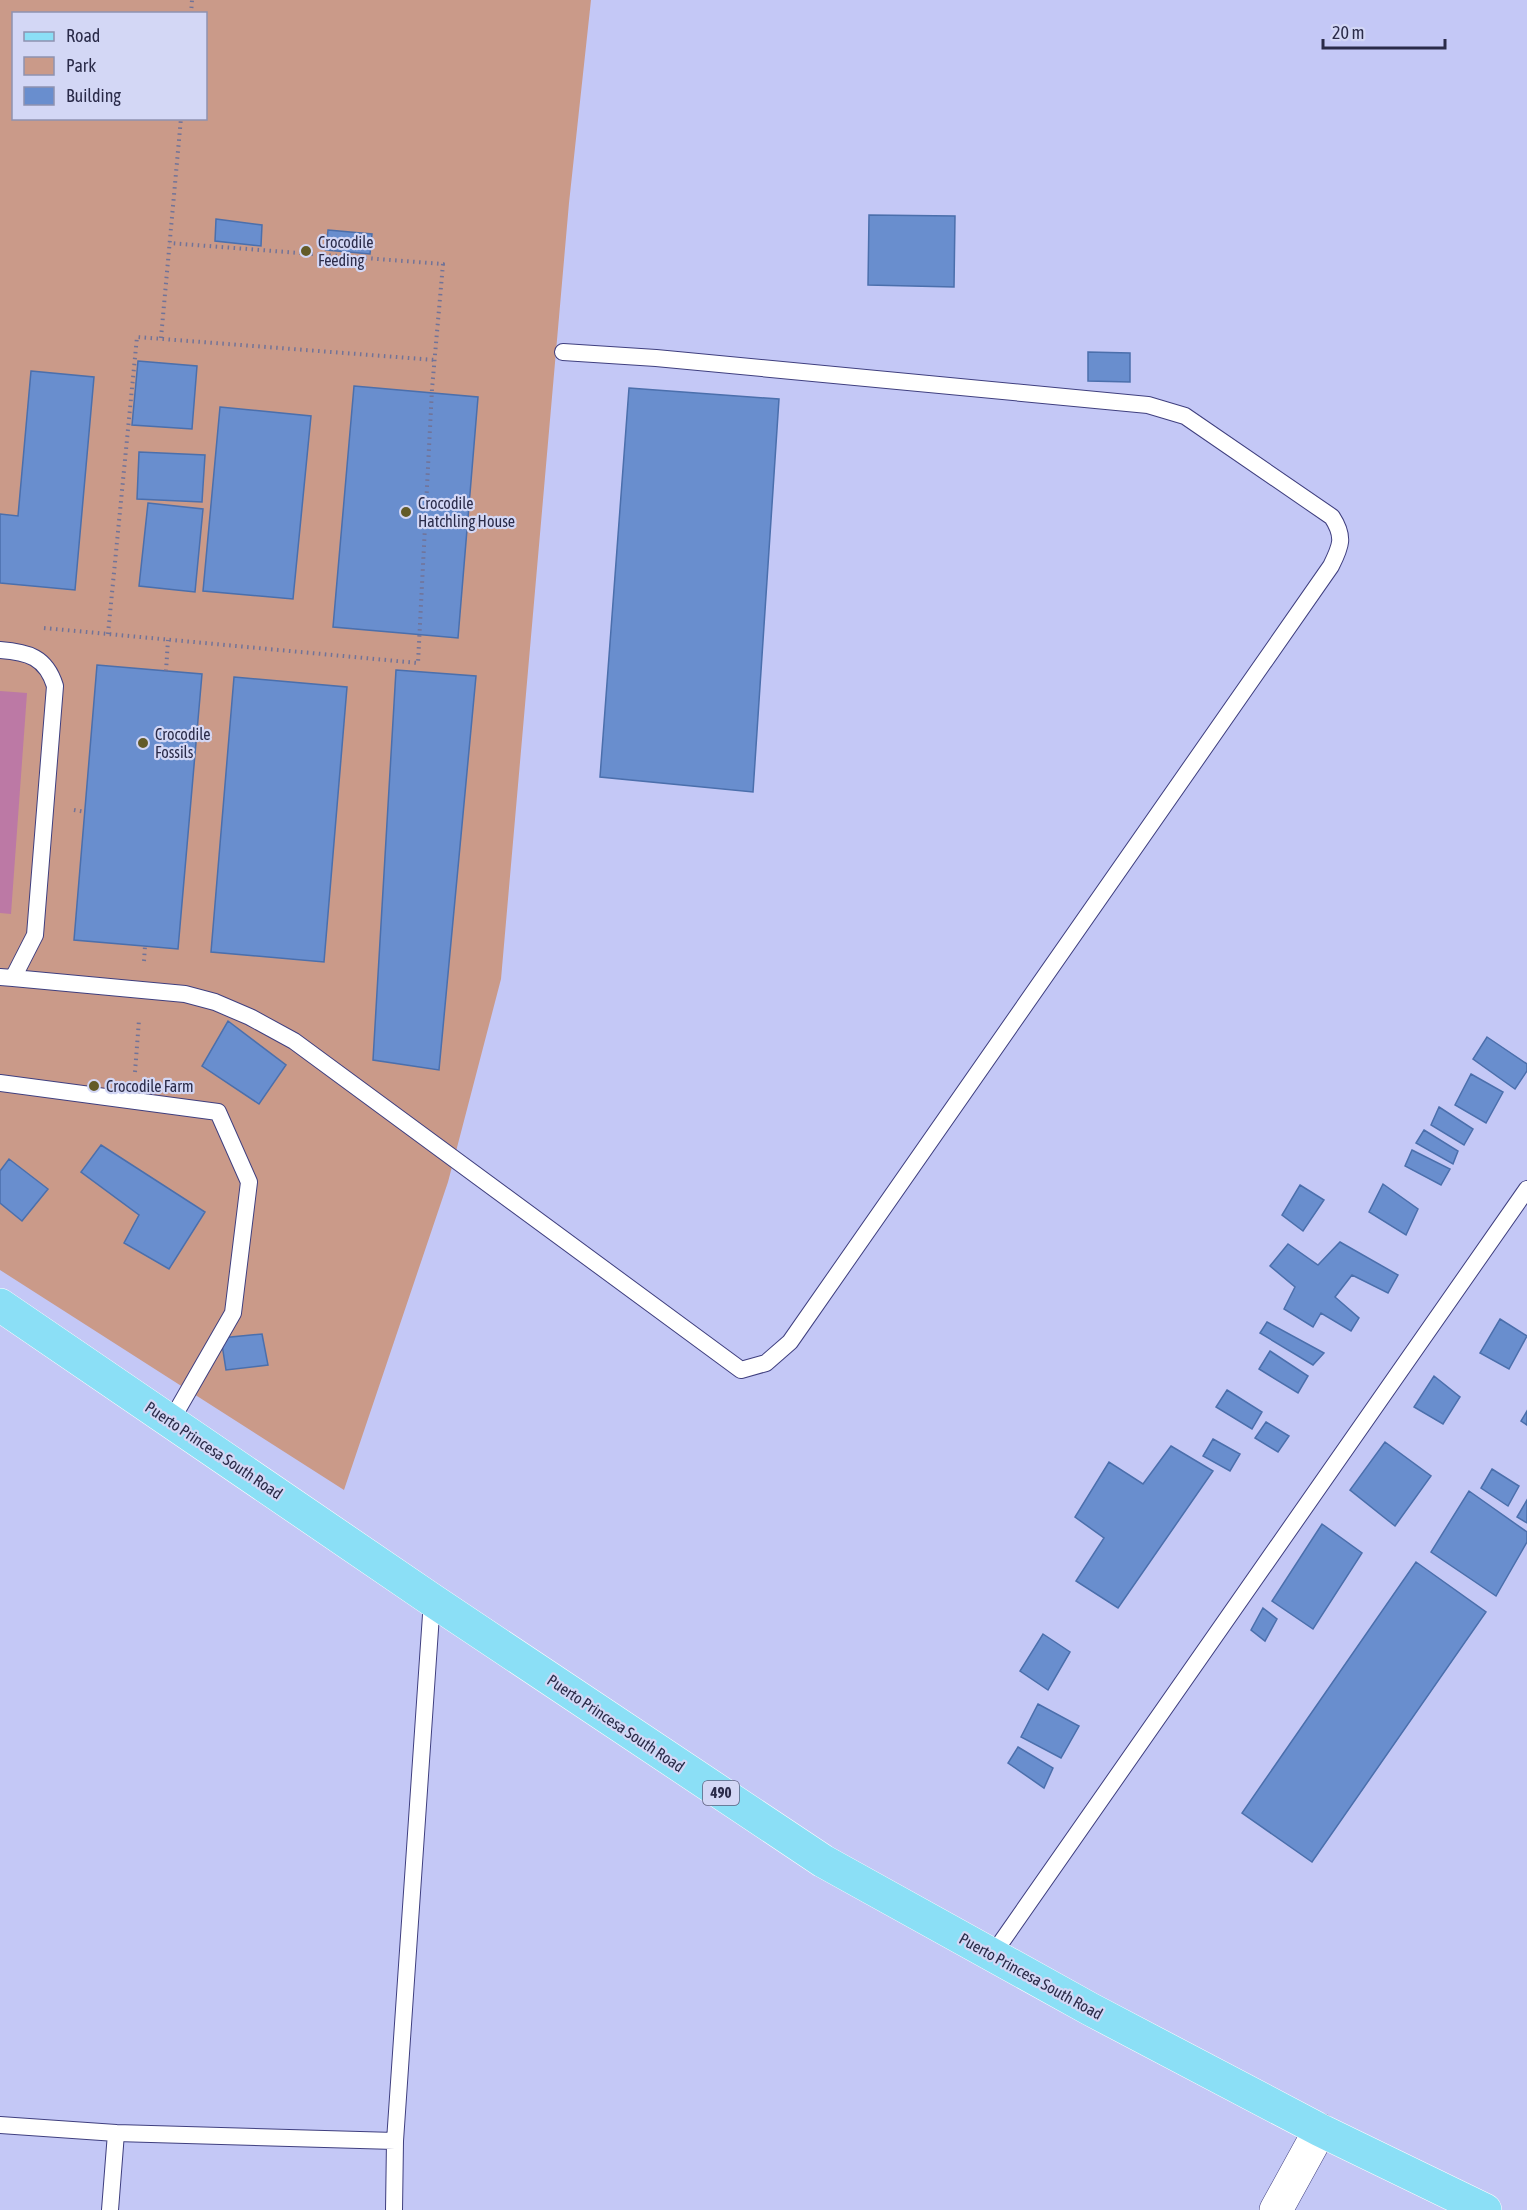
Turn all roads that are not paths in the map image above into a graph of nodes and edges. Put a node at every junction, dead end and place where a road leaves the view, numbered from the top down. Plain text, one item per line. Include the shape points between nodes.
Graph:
1 (563, 352) dead end
2 (0, 650) edge
3 (7, 977) edge
4 (0, 1083) edge
5 (1527, 1189) edge
6 (0, 1305) edge
7 (171, 1421) junction
8 (432, 1600) junction
9 (993, 1954) junction
10 (0, 2124) edge
11 (1320, 2130) junction
12 (116, 2133) junction
13 (395, 2141) junction
14 (110, 2210) edge
15 (394, 2210) edge
16 (1276, 2210) edge
17 (1485, 2210) edge

1 - 3 lane via 1148,405 1185,416 1332,517 1340,530 1340,548 1331,566 790,1342 766,1363 741,1370 294,1041 250,1017 185,994
2 - 3 lane via 20,651 38,659 51,672 55,686 35,935
4 - 7 lane via 218,1112 249,1182 233,1313
5 - 9 lane
6 - 7 main road, Puerto Princesa South Road / 490
7 - 8 main road, Puerto Princesa South Road / 490
8 - 9 main road, Puerto Princesa South Road / 490 via 824,1861
8 - 13 lane
9 - 11 main road, Puerto Princesa South Road / 490
10 - 12 lane
11 - 16 street
11 - 17 main road, Puerto Princesa South Road / 490
12 - 13 lane
12 - 14 lane
13 - 15 lane

